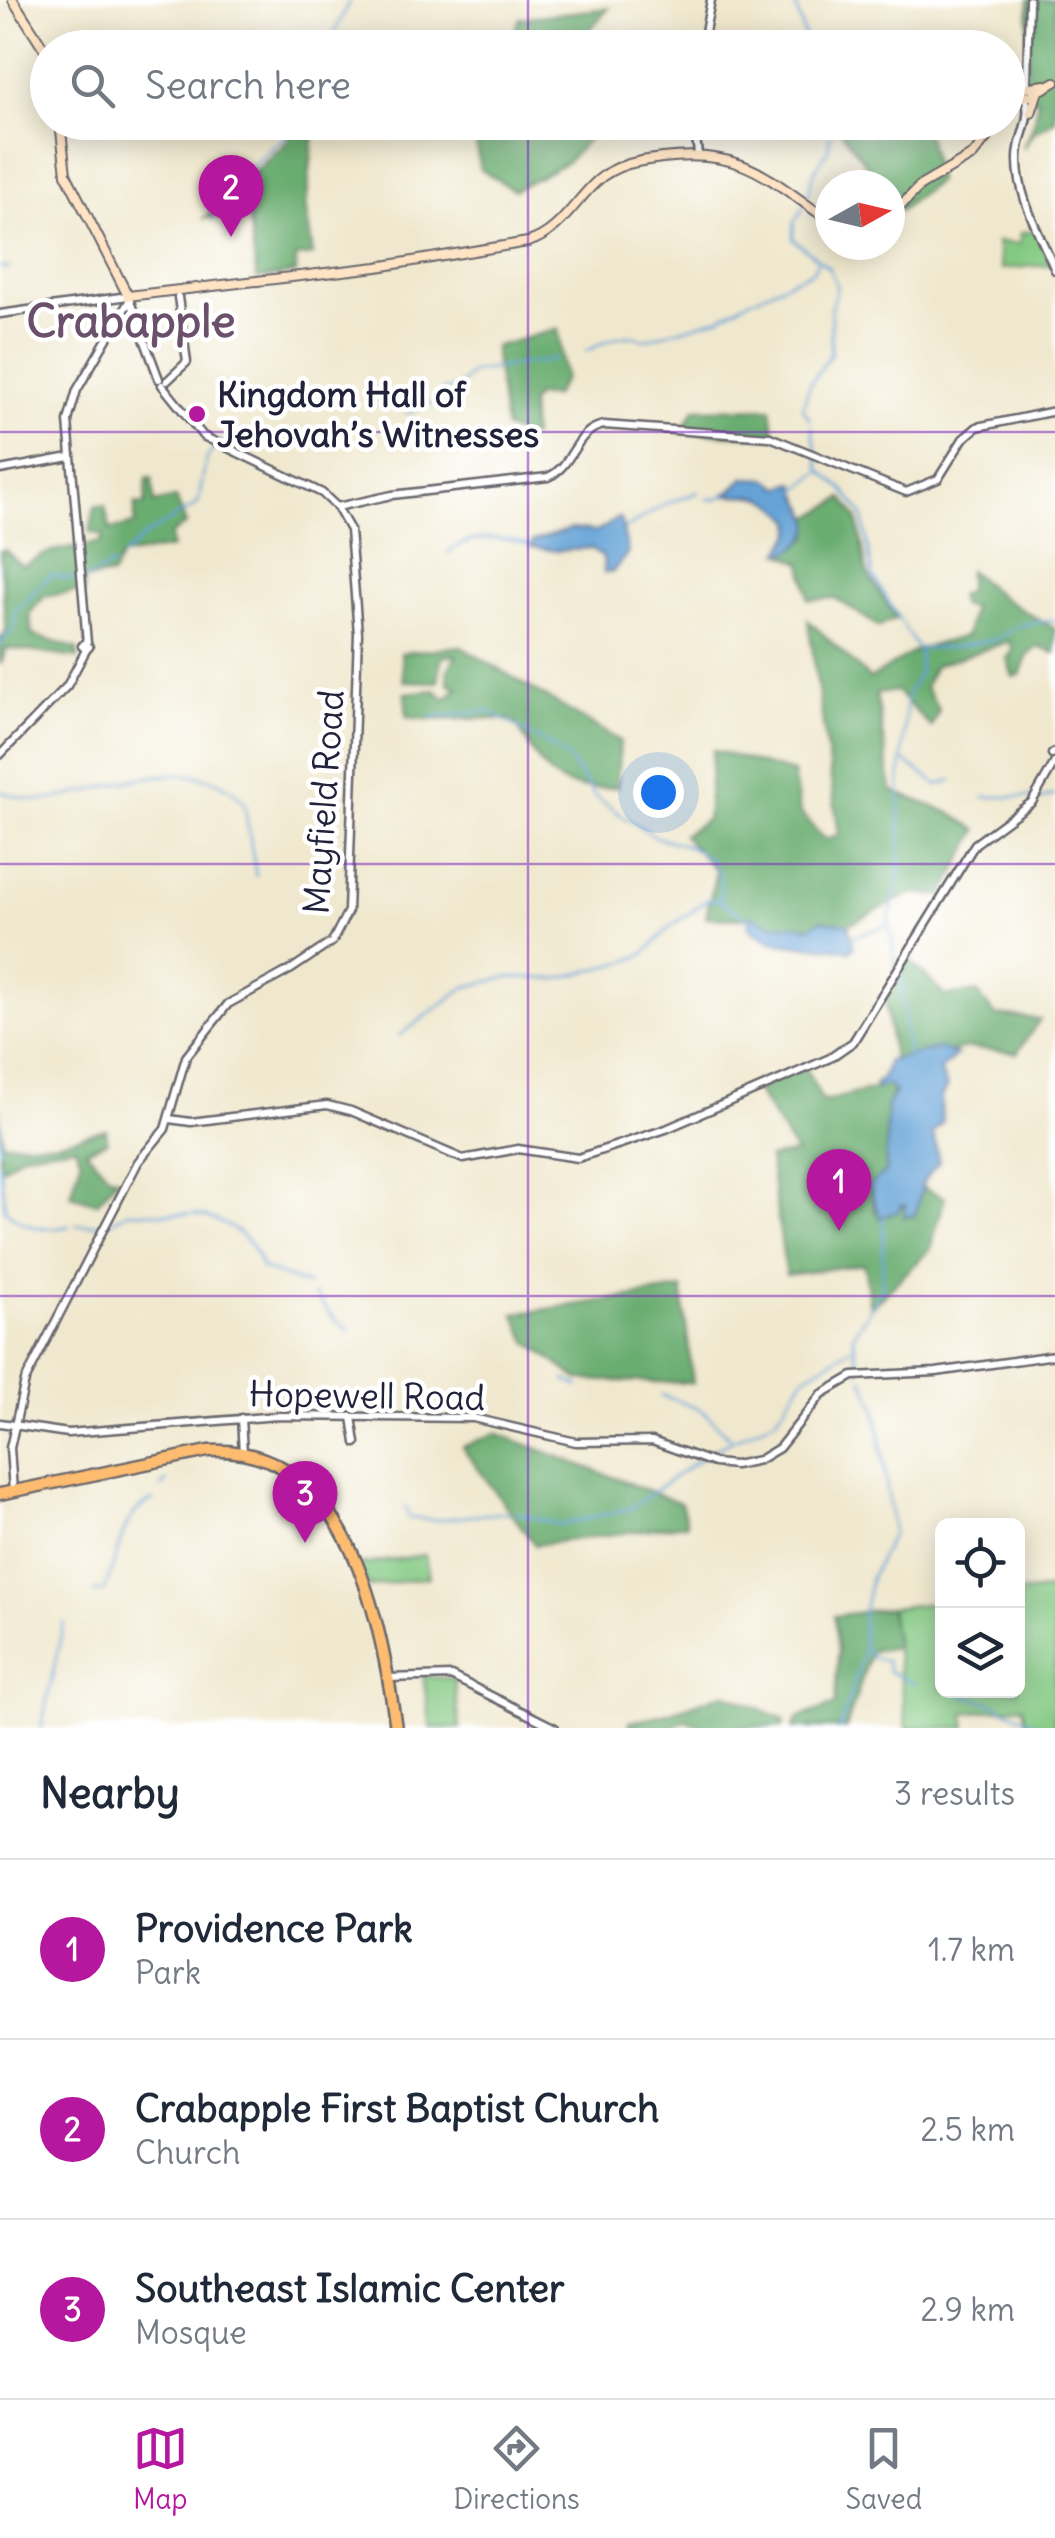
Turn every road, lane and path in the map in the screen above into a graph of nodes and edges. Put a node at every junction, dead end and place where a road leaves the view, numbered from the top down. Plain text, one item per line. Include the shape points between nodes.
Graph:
1 (13, 0) edge
2 (711, 0) edge
3 (1028, 0) edge
4 (32, 30) edge
5 (705, 30) edge
6 (1055, 79) edge
7 (1031, 90) junction
8 (1025, 94) edge
9 (1031, 113) joint
10 (1025, 129) edge
11 (1025, 130) edge
12 (63, 140) edge
13 (696, 140) edge
14 (985, 140) edge
15 (1022, 140) edge
16 (698, 154) junction
17 (71, 172) junction
18 (905, 202) edge
19 (815, 211) edge
20 (1055, 270) edge
21 (218, 286) junction
22 (180, 293) junction
23 (127, 302) junction
24 (0, 314) edge
25 (165, 380) junction
26 (1055, 411) edge
27 (70, 457) junction
28 (0, 470) edge
29 (337, 507) junction
30 (0, 755) edge
31 (1054, 756) edge
32 (168, 1119) junction
33 (1055, 1355) edge
34 (352, 1417) junction
35 (242, 1418) junction
36 (0, 1423) edge
37 (14, 1424) junction
38 (356, 1443) dead end
39 (243, 1452) junction
40 (8, 1490) edge
41 (390, 1676) junction
42 (395, 1728) edge
43 (555, 1728) edge

1 - 4 main road
2 - 5 street
3 - 7 street
6 - 7 main road
7 - 8 main road
7 - 9 main road
7 - 10 street
9 - 11 street
12 - 17 main road
13 - 16 street
14 - 18 main road via 973,156
15 - 20 street via 1021,184
16 - 19 main road via 751,168
16 - 21 main road via 615,169 532,241
17 - 23 main road
17 - 23 main road
21 - 22 main road
21 - 22 main road
22 - 23 main road
22 - 25 street via 188,362
23 - 24 street
23 - 25 street
23 - 27 street via 72,400
25 - 29 street via 188,422 217,445 310,487
26 - 29 street via 977,427 938,478 912,491 890,489 759,434 604,425 583,434 564,466 548,478 392,494
27 - 28 street
27 - 30 street via 84,649 67,686
29 - 32 street, Mayfield Road via 352,538 358,597 348,911 332,942 228,1004 182,1068
31 - 32 street via 1032,802 975,844 854,1042 666,1128 584,1157 518,1149 471,1160 336,1106
32 - 37 street, Mayfield Road via 71,1289 25,1381
33 - 34 street, Hopewell Road via 853,1376 822,1394 779,1448 744,1464 714,1463 652,1441 568,1441 478,1418
34 - 35 street, Hopewell Road
34 - 38 street
35 - 37 street, Hopewell Road via 68,1432
35 - 39 street
36 - 37 street, Hopewell Road
37 - 40 street, Mayfield Road
39 - 40 main road via 201,1452
39 - 41 main road via 285,1470 327,1507 363,1582
41 - 42 main road
41 - 42 main road
41 - 43 street via 452,1676

